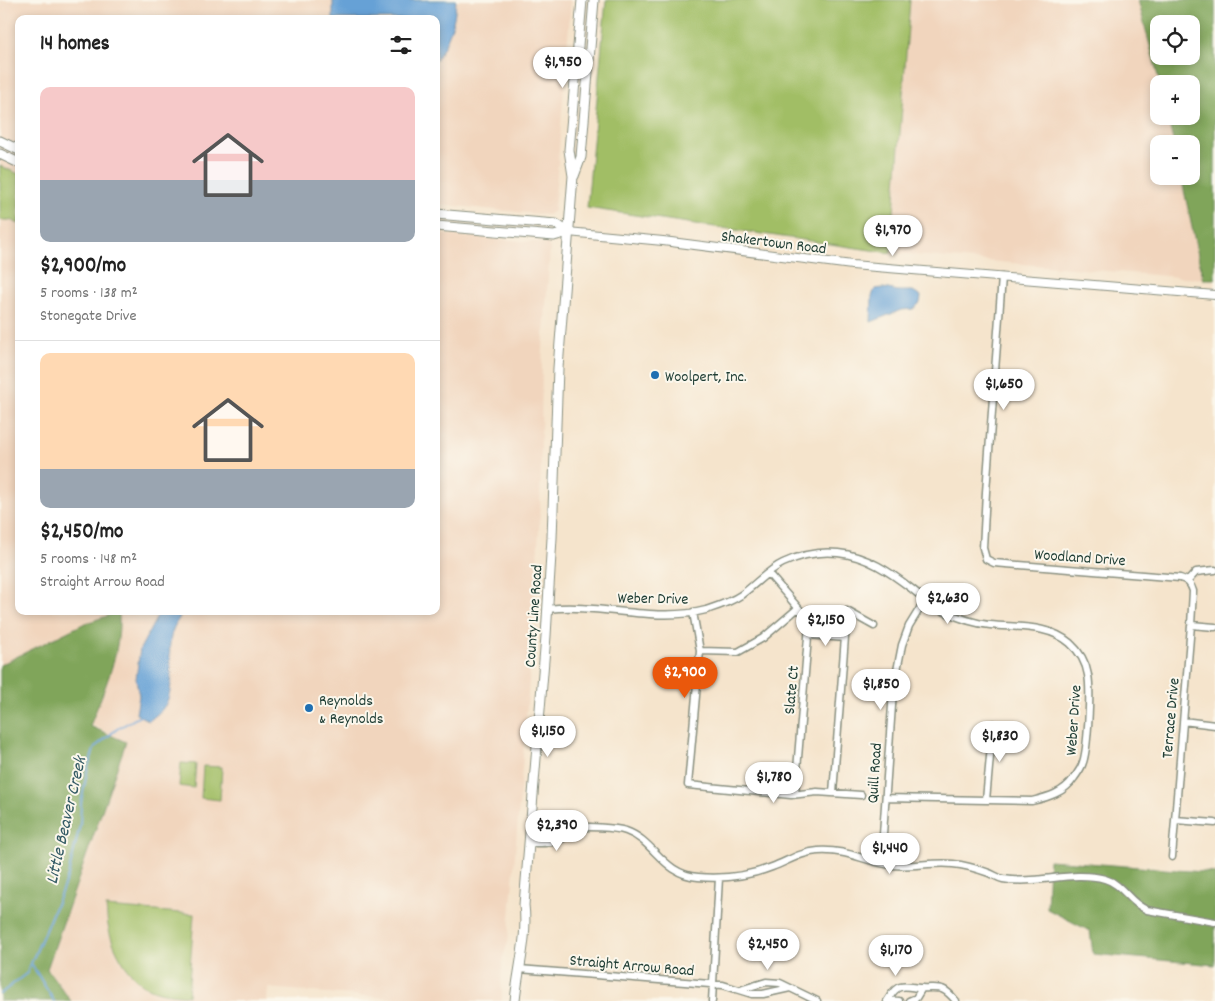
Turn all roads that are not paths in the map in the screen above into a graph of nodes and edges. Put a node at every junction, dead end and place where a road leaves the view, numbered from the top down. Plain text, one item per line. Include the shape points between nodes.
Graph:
1 (582, 0) edge
2 (594, 0) edge
3 (581, 10) junction
4 (593, 11) junction
5 (0, 140) edge
6 (15, 148) edge
7 (0, 154) edge
8 (15, 161) edge
9 (574, 176) junction
10 (440, 214) edge
11 (440, 226) edge
12 (568, 232) junction
13 (1002, 277) junction
14 (1215, 295) edge
15 (1215, 570) edge
16 (768, 573) junction
17 (1188, 581) junction
18 (925, 600) junction
19 (548, 609) junction
20 (797, 609) junction
21 (693, 612) junction
22 (1191, 625) junction
23 (874, 626) dead end
24 (1215, 627) edge
25 (809, 635) junction
26 (845, 638) junction
27 (700, 651) junction
28 (1183, 722) junction
29 (992, 724) dead end
30 (1215, 725) edge
31 (833, 793) junction
32 (795, 794) junction
33 (861, 795) dead end
34 (886, 798) junction
35 (986, 800) junction
36 (1175, 820) junction
37 (1215, 823) edge
38 (531, 830) junction
39 (572, 830) junction
40 (883, 834) dead end
41 (530, 843) junction
42 (1172, 857) dead end
43 (719, 878) junction
44 (1215, 922) edge
45 (520, 969) junction
46 (713, 985) junction
47 (790, 988) junction
48 (922, 988) junction
49 (742, 990) junction
50 (888, 1000) edge
51 (515, 1001) edge
52 (712, 1001) edge
53 (817, 1001) edge
54 (899, 1001) edge
55 (909, 1001) edge
56 (956, 1001) edge

1 - 3 main road
2 - 4 main road
3 - 4 main road
3 - 9 main road via 569,150
4 - 9 main road via 581,157
5 - 6 main road
7 - 8 main road
9 - 12 main road, County Line Road
10 - 12 main road via 556,224
11 - 12 main road via 554,236
12 - 13 street, Shakertown Road via 852,265
12 - 19 main road, County Line Road via 558,368
13 - 14 street, Shakertown Road
13 - 17 street, Woodland Drive via 984,554 994,563
15 - 17 street via 1196,572
16 - 18 street, Weber Drive via 800,556 821,552 854,555 885,570
16 - 20 street, Slate Ct
16 - 21 street, Weber Drive via 732,600
17 - 22 street, Terrace Drive via 1193,591
18 - 34 street, Quill Road via 909,626 896,667
18 - 35 street, Weber Drive via 970,621 1055,633 1071,643 1086,669 1090,688 1085,753 1082,766 1073,780 1062,790 1032,801
19 - 21 street, Weber Drive via 565,607 666,614
19 - 38 main road, County Line Road
20 - 25 street, Slate Ct via 807,618
20 - 27 street via 763,638 738,652
21 - 27 street
22 - 24 street
22 - 28 street, Terrace Drive
23 - 26 street via 847,611
25 - 26 street
25 - 32 street, Slate Ct
26 - 31 street
27 - 32 street via 688,785
28 - 30 street
28 - 36 street, Terrace Drive
29 - 35 street
31 - 32 street
31 - 33 street
34 - 35 street, Weber Drive
34 - 40 street, Quill Road
36 - 37 street
36 - 42 street, Terrace Drive
38 - 39 street via 547,831 565,826
38 - 41 main road, County Line Road
39 - 41 street via 554,842
39 - 43 street via 619,829 641,839 685,875
41 - 45 main road, County Line Road
43 - 44 street via 752,874 815,851 843,852 892,865 952,864 1002,879 1106,879 1124,890 1139,907
43 - 46 street
45 - 46 street, Straight Arrow Road
45 - 51 main road, County Line Road
46 - 49 street, Straight Arrow Road
46 - 52 street
47 - 49 street, Straight Arrow Road via 763,994
47 - 49 street, Straight Arrow Road via 766,982
47 - 53 street, Straight Arrow Road
48 - 50 street via 899,987
48 - 55 street via 916,998
48 - 56 street via 949,992
50 - 54 street

